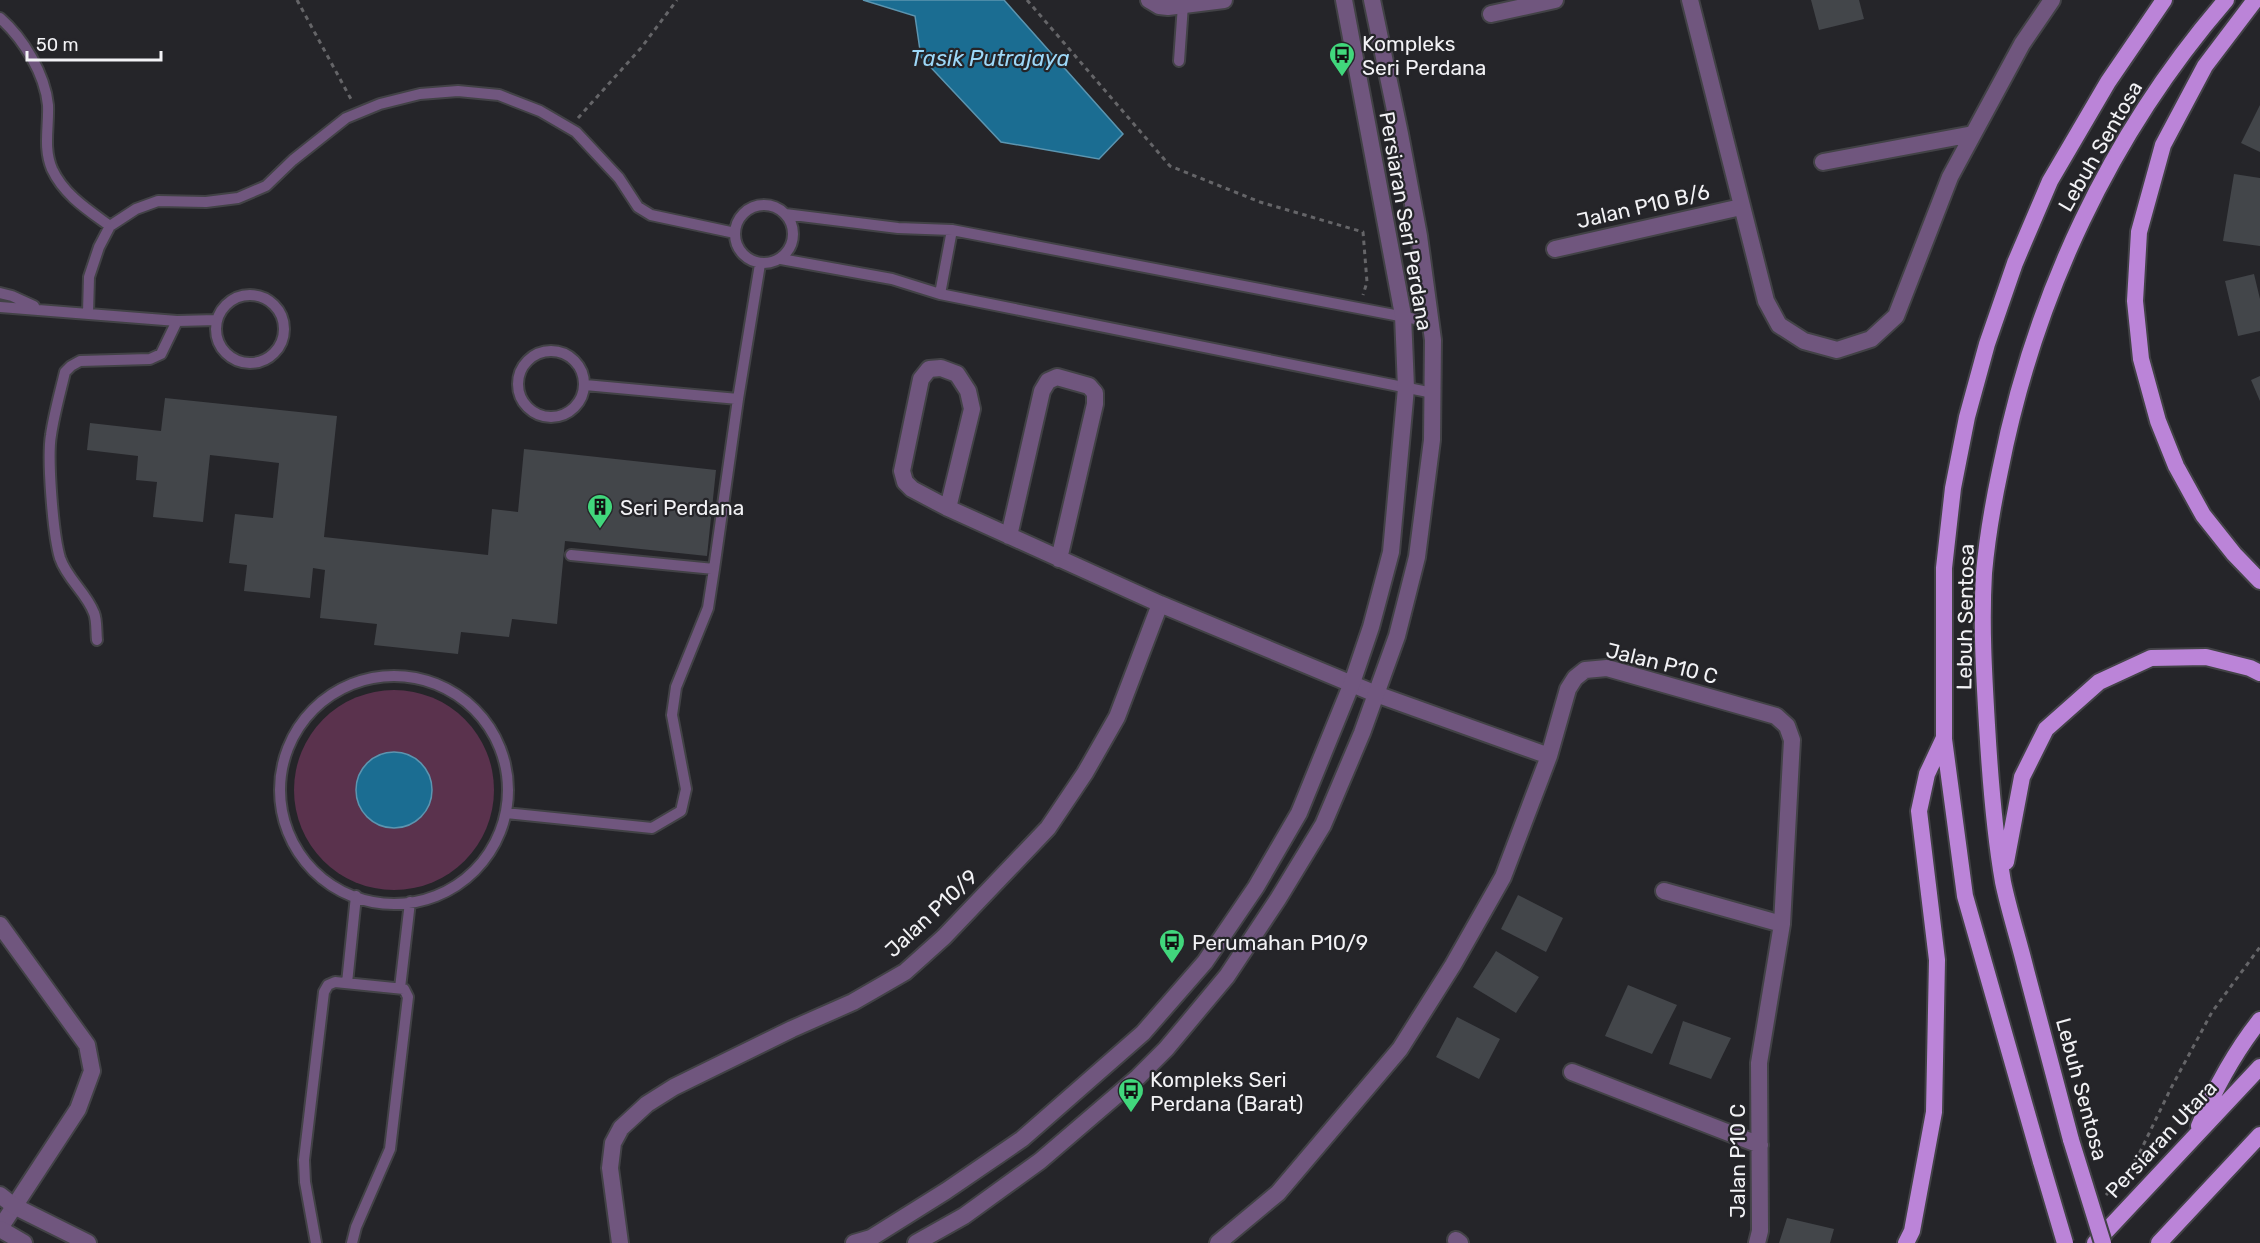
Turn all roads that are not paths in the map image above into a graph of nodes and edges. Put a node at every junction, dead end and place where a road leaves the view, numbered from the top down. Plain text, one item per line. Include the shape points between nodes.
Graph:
1 (1149, 0) edge
2 (1224, 0) edge
3 (1344, 0) edge
4 (1372, 0) edge
5 (1555, 0) edge
6 (1690, 0) edge
7 (2052, 0) edge
8 (2164, 0) edge
9 (2226, 0) edge
10 (2255, 0) edge
11 (1183, 5) junction
12 (1491, 14) dead end
13 (0, 18) edge
14 (1179, 60) dead end
15 (1973, 134) junction
16 (1823, 162) dead end
17 (1741, 207) junction
18 (785, 214) junction
19 (110, 226) junction
20 (952, 230) junction
21 (735, 233) junction
22 (1555, 249) dead end
23 (781, 259) junction
24 (760, 264) junction
25 (0, 293) edge
26 (940, 294) junction
27 (0, 307) edge
28 (40, 309) junction
29 (87, 314) junction
30 (1403, 315) junction
31 (217, 320) junction
32 (177, 321) junction
33 (1431, 322) junction
34 (585, 386) junction
35 (1406, 388) junction
36 (1432, 393) junction
37 (738, 399) junction
38 (948, 508) junction
39 (1009, 536) junction
40 (571, 555) dead end
41 (1059, 559) junction
42 (714, 569) junction
43 (2260, 581) edge
44 (1160, 604) junction
45 (97, 640) dead end
46 (2260, 673) edge
47 (1352, 683) junction
48 (1376, 694) junction
49 (1944, 739) junction
50 (1549, 756) junction
51 (506, 813) junction
52 (2003, 882) junction
53 (1665, 891) dead end
54 (356, 896) junction
55 (410, 902) junction
56 (1782, 924) junction
57 (0, 925) edge
58 (347, 983) junction
59 (400, 988) junction
60 (2260, 1020) edge
61 (2260, 1067) edge
62 (1572, 1072) dead end
63 (2195, 1135) junction
64 (2260, 1136) edge
65 (1760, 1145) junction
66 (0, 1195) edge
67 (14, 1206) junction
68 (0, 1228) edge
69 (872, 1240) edge
70 (24, 1243) edge
71 (88, 1243) edge
72 (316, 1243) edge
73 (352, 1243) edge
74 (620, 1243) edge
75 (854, 1243) edge
76 (916, 1243) edge
77 (1218, 1243) edge
78 (1757, 1243) edge
79 (1906, 1243) edge
80 (2065, 1243) edge
81 (2095, 1243) edge
82 (2103, 1243) edge
83 (2159, 1243) edge

1 - 11 street via 1159,6
2 - 11 street
3 - 30 street, Persiaran Seri Perdana
4 - 33 street, Persiaran Seri Perdana via 1419,236
5 - 12 street
6 - 17 street
7 - 15 street via 2022,44
8 - 49 main road, Lebuh Sentosa via 2108,82 2050,181 2015,263 1987,344 1957,468 1944,568
9 - 52 main road, Lebuh Sentosa via 2145,106 2091,200 2056,277 2009,427 1984,572 1983,652 1990,771
10 - 43 main road via 2205,66 2163,145 2139,232 2135,301 2141,359 2158,421 2176,466 2204,515
11 - 14 lane
13 - 19 lane via 23,43 44,88 48,105 46,151 53,170 67,193
15 - 16 street
15 - 17 street via 1950,177 1896,316 1871,339 1837,350 1804,341 1779,325 1766,301
17 - 22 street, Jalan P10 B/6
18 - 20 lane via 898,228
18 - 21 lane via 773,206 754,206 742,214
18 - 23 lane via 794,236
19 - 21 lane via 136,208 158,201 238,198 266,186 346,118 420,94 458,91 499,95 540,111 576,132 619,178 638,207 651,215
19 - 29 lane via 89,277
20 - 26 lane
20 - 30 lane
21 - 24 lane via 740,251
23 - 24 lane
23 - 26 lane via 892,279
24 - 37 lane
25 - 28 lane
26 - 35 lane
27 - 28 lane
28 - 29 lane
29 - 32 lane
30 - 33 lane
30 - 35 street, Persiaran Seri Perdana
31 - 31 lane via 230,302 242,296 261,297 282,316 282,344 270,358 242,362 220,345
31 - 32 lane
32 - 45 lane via 161,354 150,359 80,362 65,372 50,437 57,542 60,559 95,615
33 - 36 street, Persiaran Seri Perdana
34 - 34 lane via 578,405 554,418 537,415 527,408 521,400 518,382 527,361 551,351 575,361
34 - 37 lane
35 - 36 lane
35 - 47 street, Persiaran Seri Perdana via 1391,552
36 - 48 street, Persiaran Seri Perdana via 1432,440 1417,557 1397,636
37 - 42 lane
38 - 38 street via 912,489 902,471 921,379 930,369 941,368 957,374 968,391 972,409
38 - 39 street
39 - 41 street
39 - 41 street via 1047,381 1057,377 1089,386 1095,393 1095,404
40 - 42 lane
41 - 44 street
42 - 51 lane via 708,608 676,687 672,715 686,789 681,811 652,828
44 - 47 street
44 - 74 street, Jalan P10/9 via 1117,717 1084,773 1048,828 944,937 905,972 853,1002 674,1087 647,1104 621,1128 613,1143 610,1168
46 - 52 main road via 2206,657 2151,658 2099,682 2046,729 2022,777
47 - 48 street
47 - 69 street, Persiaran Seri Perdana via 1299,813 1256,887 1205,962 1143,1033 1022,1139
48 - 50 street
48 - 76 street, Persiaran Seri Perdana via 1323,825 1227,976 1166,1049 1040,1161 964,1216
49 - 79 main road via 1927,774 1919,811 1937,960 1934,1112 1912,1231
49 - 80 main road, Lebuh Sentosa, bridge via 1965,896
50 - 56 street, Jalan P10 C via 1568,689 1575,678 1595,668 1607,668 1776,716 1787,726 1792,740
50 - 77 street, Jalan P10 C via 1503,877 1400,1049 1278,1193
51 - 54 lane via 506,764 485,721 466,702 428,681 410,677 390,676 350,684 309,713 295,733 284,759 280,784 282,812 301,855 332,885
51 - 55 lane via 498,839 482,863 458,884 430,898
52 - 82 main road, Lebuh Sentosa, bridge via 2071,1140
53 - 56 street
54 - 55 lane via 381,903
54 - 58 lane
55 - 59 lane
56 - 65 street, Jalan P10 C via 1759,1063
57 - 67 street via 87,1044 92,1071 78,1109
58 - 59 lane
58 - 72 lane via 328,985 322,1003 304,1160
59 - 73 lane via 408,996 390,1149
60 - 63 main road via 2214,1090
61 - 63 main road, Persiaran Utara
62 - 65 street
63 - 81 main road, Persiaran Utara
64 - 83 main road
65 - 78 street, Jalan P10 C
66 - 67 street
67 - 68 street
67 - 71 street
68 - 70 street
69 - 75 street, Persiaran Seri Perdana

